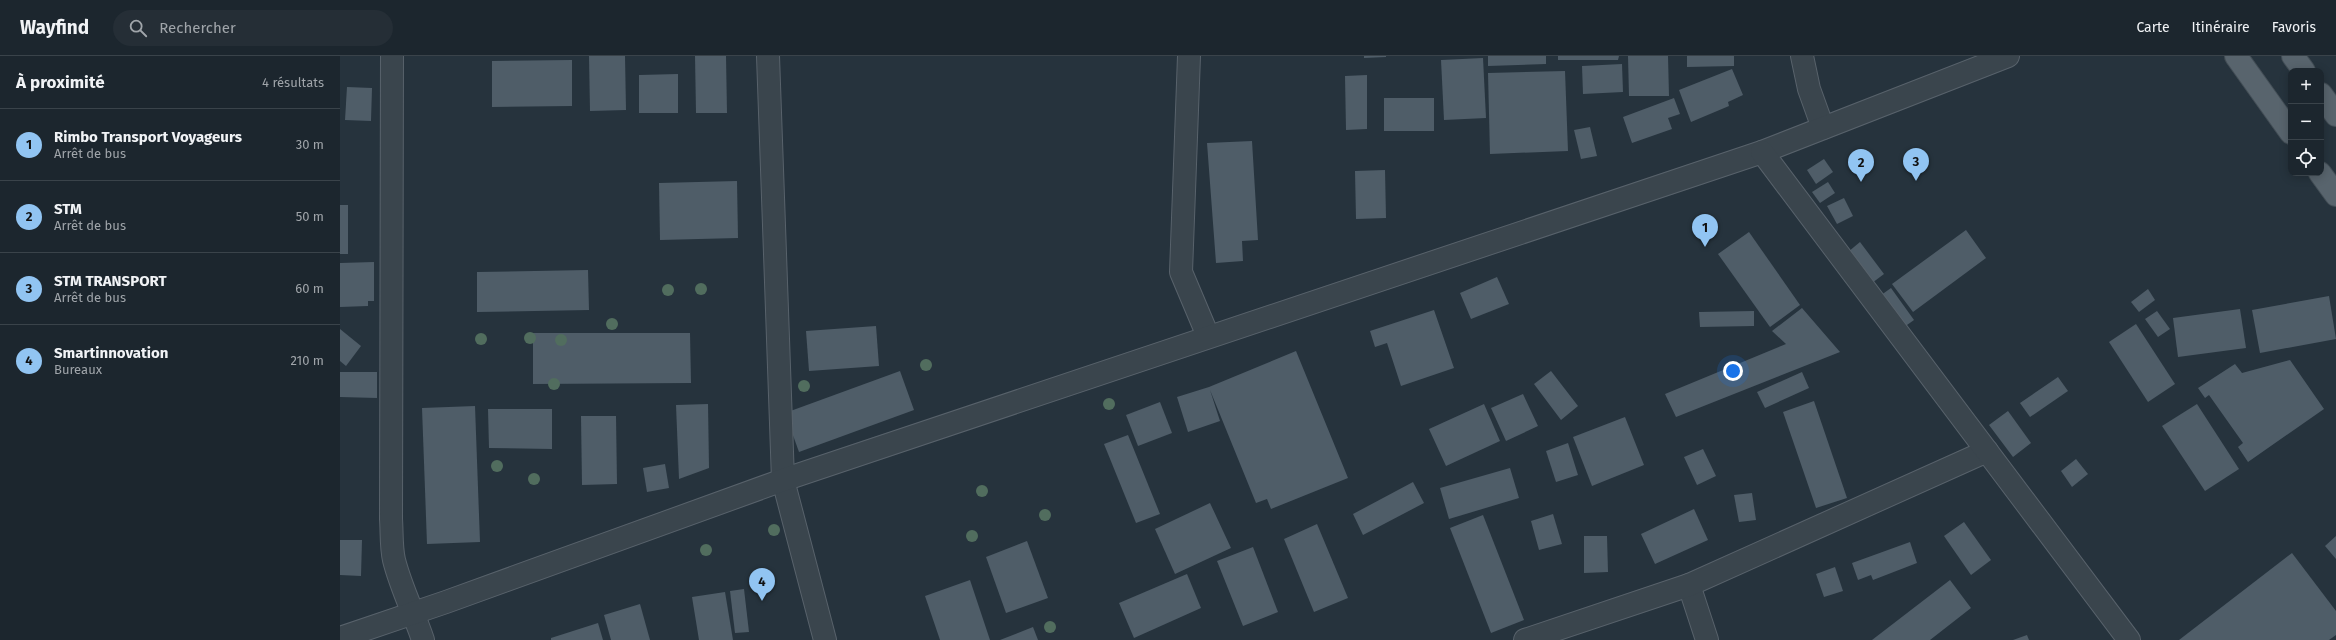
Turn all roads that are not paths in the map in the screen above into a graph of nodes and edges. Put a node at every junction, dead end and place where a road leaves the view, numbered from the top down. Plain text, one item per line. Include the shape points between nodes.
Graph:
1 (392, 56) edge
2 (768, 56) edge
3 (1189, 56) edge
4 (1802, 56) edge
5 (2008, 56) edge
6 (2236, 56) edge
7 (2293, 56) edge
8 (2302, 68) edge
9 (2324, 98) edge
10 (2336, 115) edge
11 (1823, 128) junction
12 (2288, 129) edge
13 (1762, 152) junction
14 (2322, 176) edge
15 (2336, 194) edge
16 (1208, 336) junction
17 (1987, 451) junction
18 (783, 480) junction
19 (1689, 585) junction
20 (414, 612) junction
21 (340, 638) edge
22 (423, 640) edge
23 (825, 640) edge
24 (1525, 640) edge
25 (1707, 640) edge
26 (2129, 640) edge

1 - 20 street via 391,519 394,558 403,590
2 - 18 street
3 - 16 street via 1181,272
4 - 11 street via 1809,89
5 - 11 street
6 - 12 main road
7 - 8 main road
9 - 10 main road
11 - 13 street
13 - 16 street
13 - 17 street
14 - 15 main road
16 - 18 street
17 - 19 street
17 - 26 street
18 - 20 street
18 - 23 street
19 - 24 street
19 - 25 street
20 - 21 street
20 - 22 street

